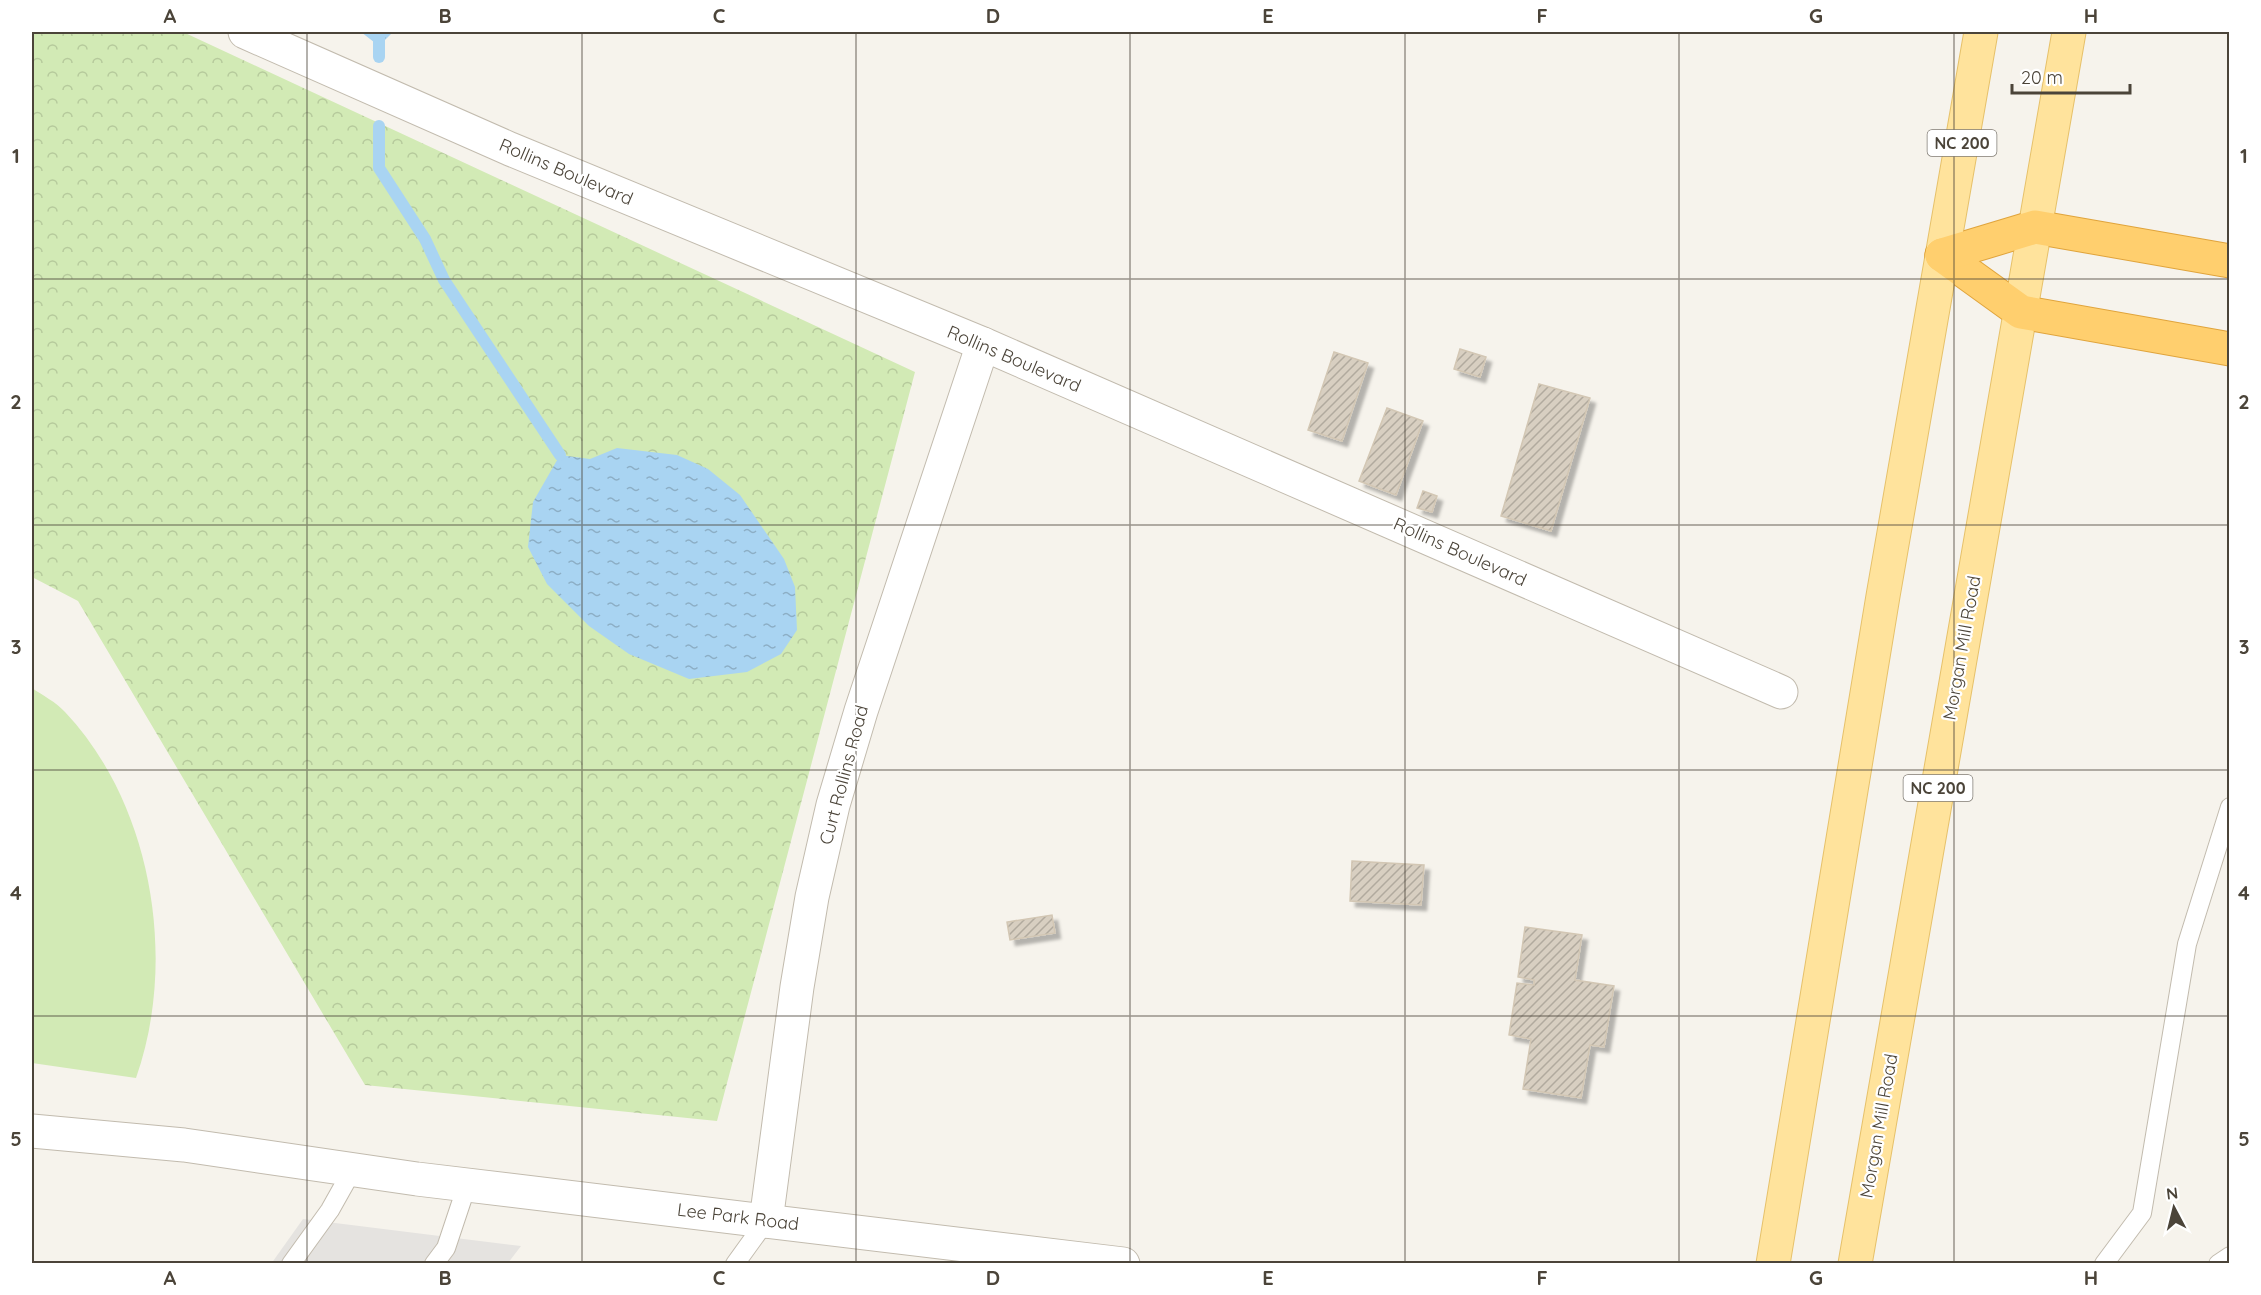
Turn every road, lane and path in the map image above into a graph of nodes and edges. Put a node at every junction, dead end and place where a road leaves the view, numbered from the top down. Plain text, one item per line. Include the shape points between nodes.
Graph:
1 (244, 32) edge
2 (1981, 32) edge
3 (2069, 32) edge
4 (2035, 227) junction
5 (1942, 255) junction
6 (2229, 261) edge
7 (2021, 312) junction
8 (983, 344) junction
9 (2229, 349) edge
10 (1781, 692) dead end
11 (2229, 807) edge
12 (32, 1131) edge
13 (353, 1169) junction
14 (467, 1185) junction
15 (766, 1221) junction
16 (2229, 1256) edge
17 (291, 1263) edge
18 (434, 1263) edge
19 (735, 1263) edge
20 (1123, 1263) edge
21 (1773, 1263) edge
22 (1855, 1263) edge
23 (2104, 1263) edge
24 (2218, 1263) edge

1 - 8 street, Rollins Boulevard via 510,149
2 - 5 main road, NC 200
3 - 4 main road, Morgan Mill Road / NC 200
4 - 5 highway
4 - 6 highway
4 - 7 main road, Morgan Mill Road / NC 200
5 - 7 highway
5 - 21 main road, NC 200
7 - 9 highway
7 - 22 main road, Morgan Mill Road / NC 200
8 - 10 street, Rollins Boulevard
8 - 15 street, Curt Rollins Road via 833,805 797,987
11 - 23 lane via 2187,944 2142,1213
12 - 13 street, Lee Park Road via 184,1145
13 - 14 street, Lee Park Road
13 - 17 lane via 330,1210
14 - 15 street, Lee Park Road
14 - 18 lane via 446,1248
15 - 19 lane
15 - 20 street, Lee Park Road
16 - 24 lane

